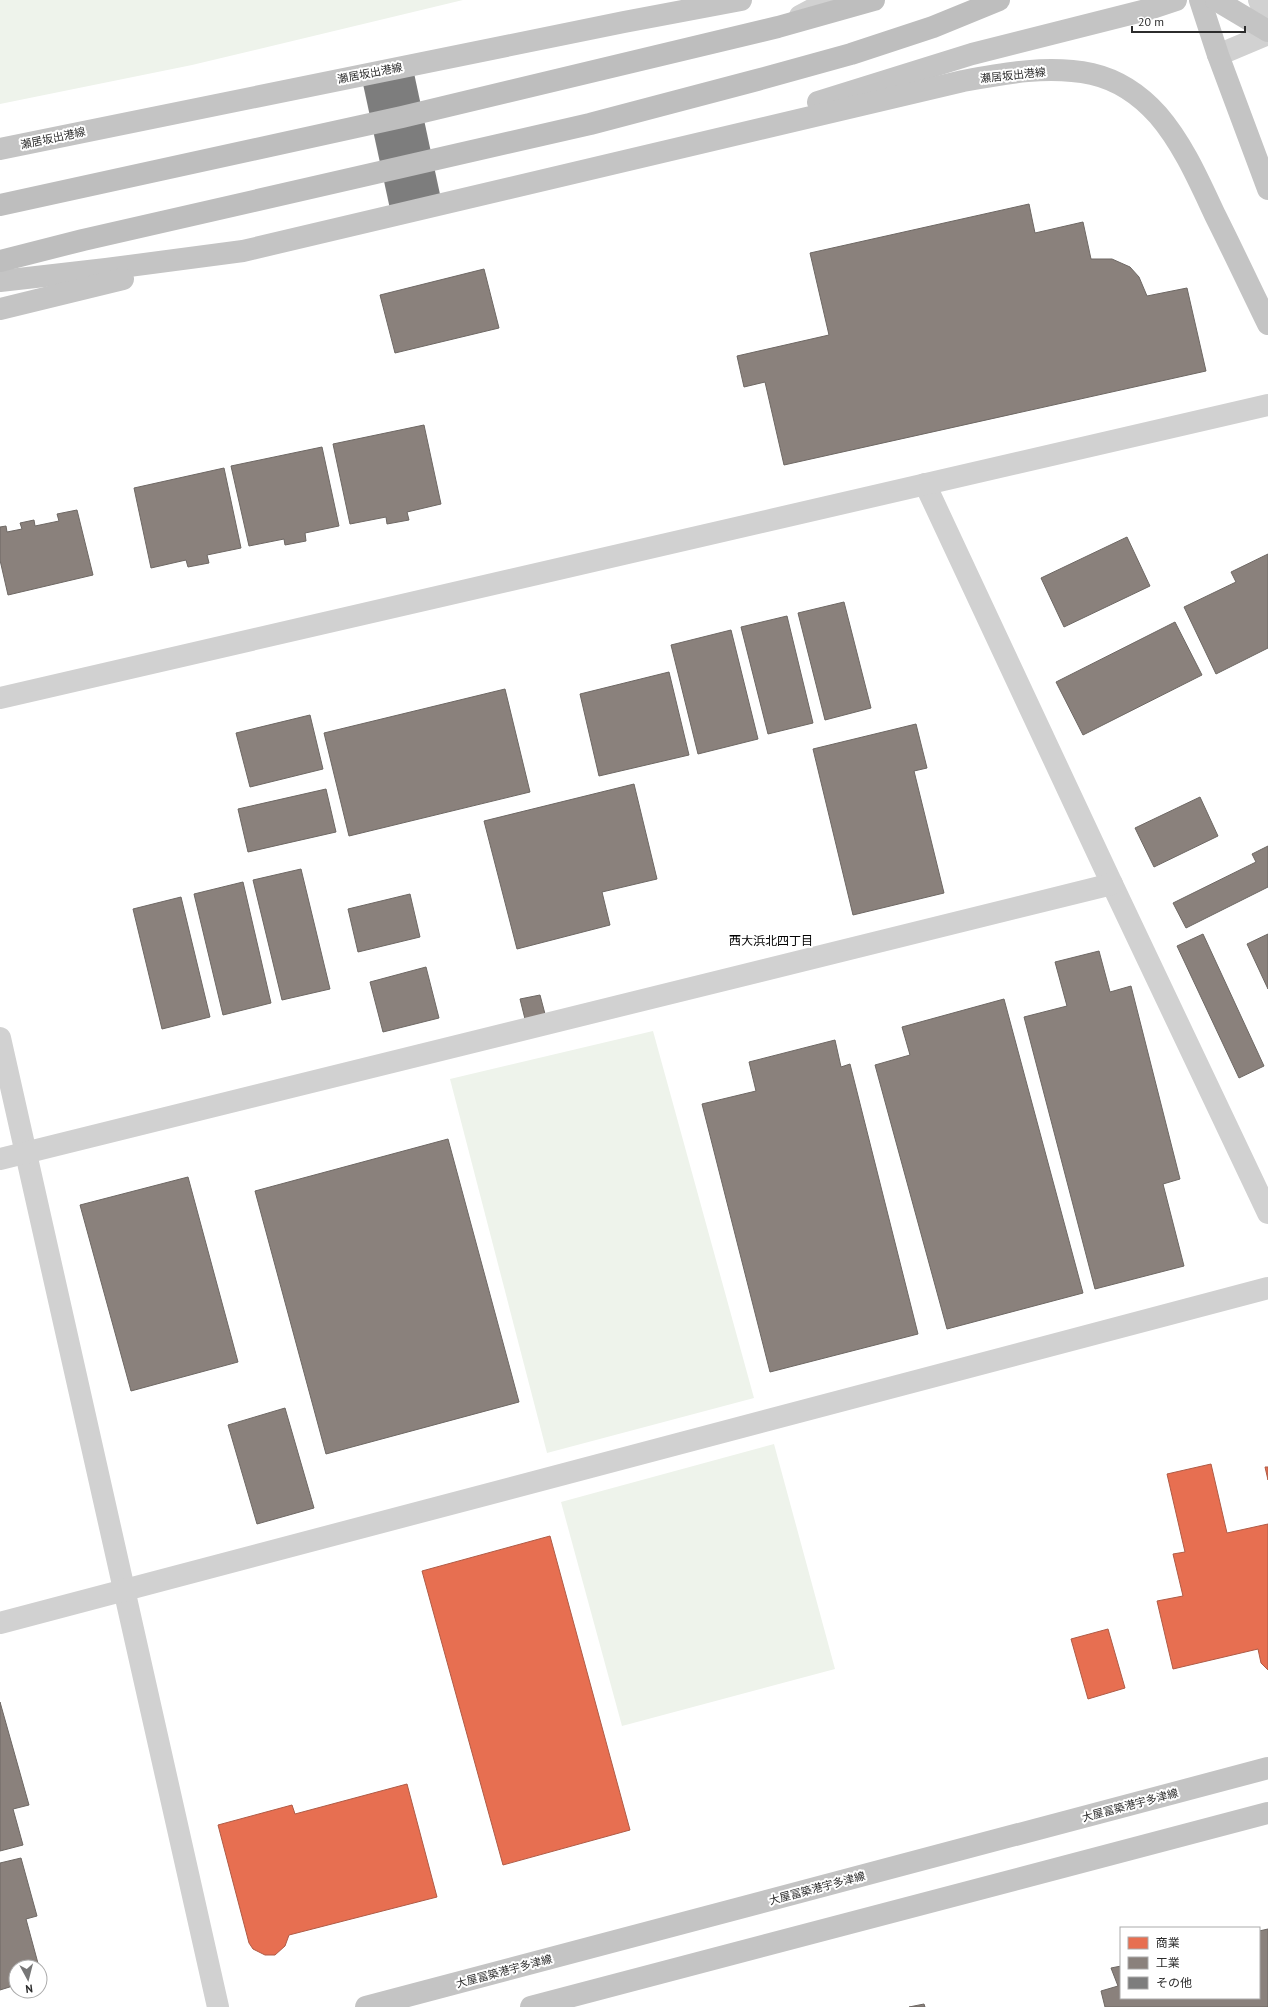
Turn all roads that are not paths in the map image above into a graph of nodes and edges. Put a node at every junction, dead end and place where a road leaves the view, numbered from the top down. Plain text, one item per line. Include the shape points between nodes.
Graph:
1 (742, 0) edge
2 (830, 0) edge
3 (874, 0) edge
4 (998, 0) edge
5 (1176, 0) edge
6 (1200, 0) edge
7 (1216, 0) edge
8 (1260, 0) edge
9 (1268, 24) edge
10 (778, 27) junction
11 (1268, 31) edge
12 (1268, 34) edge
13 (1218, 55) junction
14 (675, 148) junction
15 (0, 149) edge
16 (1268, 189) edge
17 (0, 205) edge
18 (242, 251) junction
19 (0, 261) edge
20 (0, 281) edge
21 (0, 309) edge
22 (1268, 324) edge
23 (1268, 404) edge
24 (925, 484) junction
25 (0, 698) edge
26 (1112, 884) junction
27 (0, 1038) edge
28 (26, 1153) junction
29 (0, 1159) edge
30 (1268, 1213) edge
31 (1268, 1288) edge
32 (124, 1590) junction
33 (0, 1623) edge
34 (1268, 1768) edge
35 (1268, 1813) edge
36 (218, 2007) edge
37 (366, 2007) edge
38 (531, 2007) edge

1 - 15 main road, 瀬居坂出港線
2 - 10 street
3 - 10 highway
4 - 19 highway via 933,27 850,54 742,84 582,125
5 - 14 main road, 瀬居坂出港線 via 896,76
6 - 13 main road
7 - 11 main road
8 - 9 street
10 - 17 highway via 402,117
12 - 13 street
13 - 16 main road
14 - 18 main road, 瀬居坂出港線
14 - 22 main road, 瀬居坂出港線 via 1005,73 1041,70 1093,74 1117,83 1139,96 1158,116 1177,143 1197,177
18 - 20 main road, 瀬居坂出港線
18 - 21 main road
23 - 24 street
24 - 25 street
24 - 26 street
26 - 28 street
26 - 30 street
27 - 28 street
28 - 29 street
28 - 32 street
31 - 32 street
32 - 33 street
32 - 36 street
34 - 37 main road, 大屋冨築港宇多津線
35 - 38 main road

